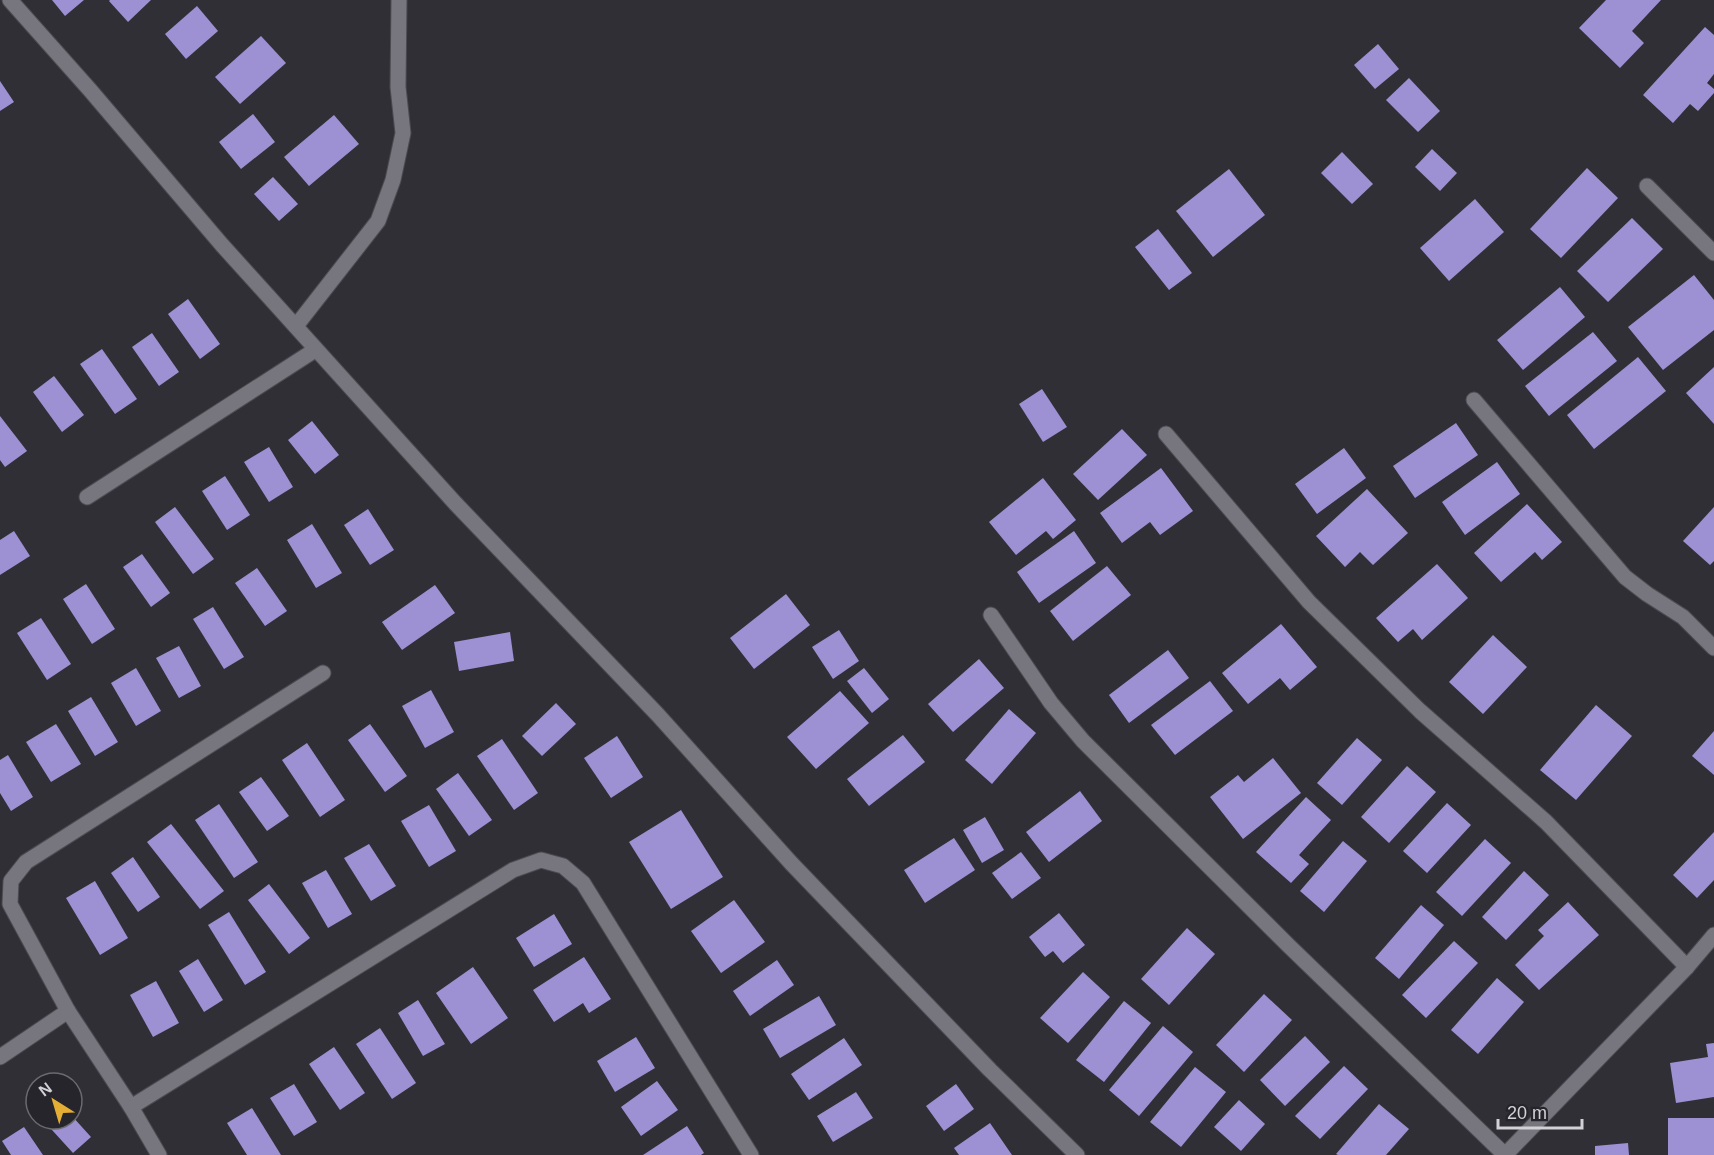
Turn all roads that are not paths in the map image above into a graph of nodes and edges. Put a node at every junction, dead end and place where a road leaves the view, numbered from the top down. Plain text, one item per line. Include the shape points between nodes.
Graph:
1 (10, 0) edge
2 (399, 0) edge
3 (1647, 186) dead end
4 (1714, 253) edge
5 (296, 326) junction
6 (315, 350) junction
7 (1474, 399) dead end
8 (1166, 434) dead end
9 (87, 497) dead end
10 (991, 615) dead end
11 (1714, 648) edge
12 (323, 673) dead end
13 (1714, 935) edge
14 (1687, 967) junction
15 (68, 1011) junction
16 (0, 1057) edge
17 (131, 1107) junction
18 (159, 1155) edge
19 (751, 1155) edge
20 (1077, 1155) edge
21 (1505, 1155) edge

1 - 5 street
2 - 5 street via 398,87 403,133 393,180 378,221
3 - 4 street
5 - 6 street
6 - 9 street
6 - 20 street via 658,715 791,863
7 - 11 street via 1625,577 1683,617
8 - 14 street via 1309,602 1420,711 1546,822
10 - 21 street via 1083,741
12 - 15 street via 26,862 11,881 10,904
13 - 14 street
14 - 21 street
15 - 16 street
15 - 17 street
17 - 18 street
17 - 19 street via 513,870 540,860 563,866 583,883

